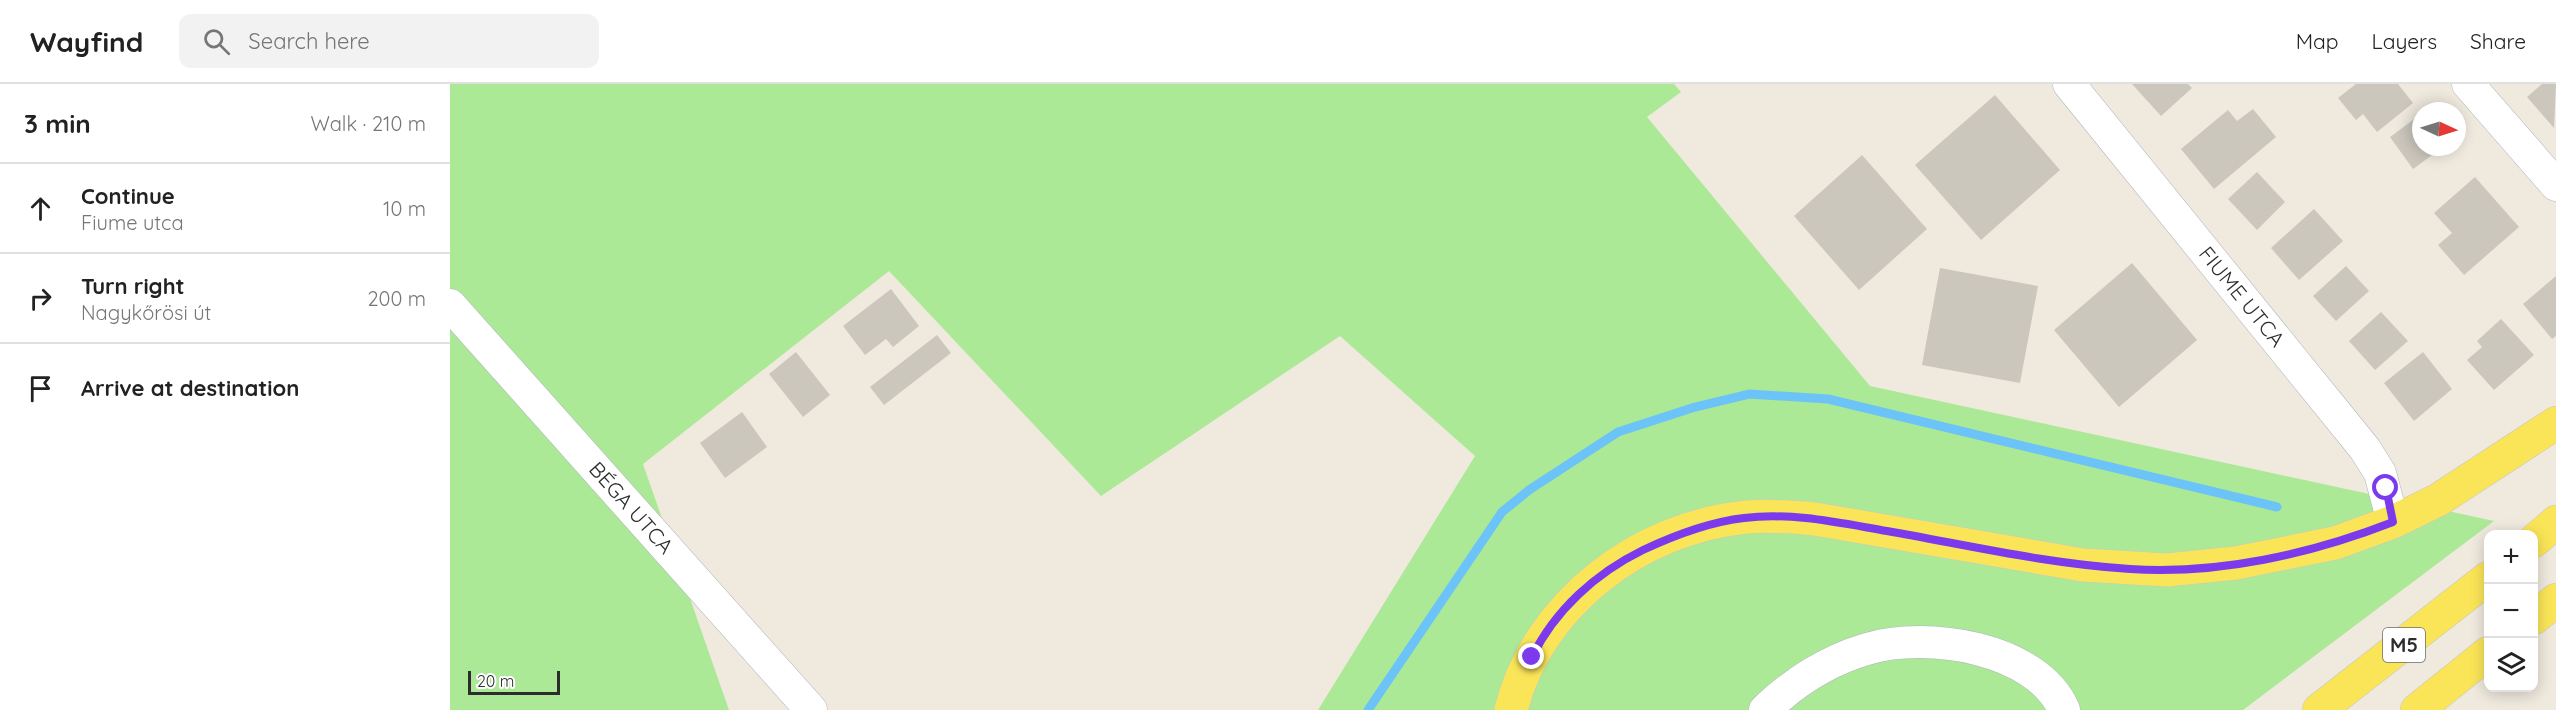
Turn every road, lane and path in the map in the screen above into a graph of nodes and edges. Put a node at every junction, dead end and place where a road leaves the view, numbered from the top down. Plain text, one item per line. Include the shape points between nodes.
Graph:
1 (2069, 84) edge
2 (2468, 84) edge
3 (2556, 185) edge
4 (450, 305) edge
5 (2556, 423) edge
6 (2393, 522) junction
7 (2556, 522) edge
8 (2538, 538) edge
9 (2484, 581) edge
10 (2556, 600) edge
11 (2538, 615) edge
12 (2484, 656) edge
13 (811, 710) edge
14 (1511, 710) edge
15 (1765, 710) edge
16 (2064, 710) edge
17 (2319, 710) edge
18 (2417, 710) edge

1 - 6 street, FIUME UTCA via 2365,449 2380,473
2 - 3 street
4 - 13 street, BÉGA UTCA
5 - 6 main road via 2438,500
6 - 14 main road via 2303,551 2166,570 2083,565 1815,519 1768,516 1725,521 1681,534 1622,561 1571,601 1542,636
7 - 8 main road
9 - 17 main road, M5
10 - 11 main road
12 - 18 main road
15 - 16 street via 1783,692 1840,659 1868,648 1905,643 1971,648 1997,655 2045,682

